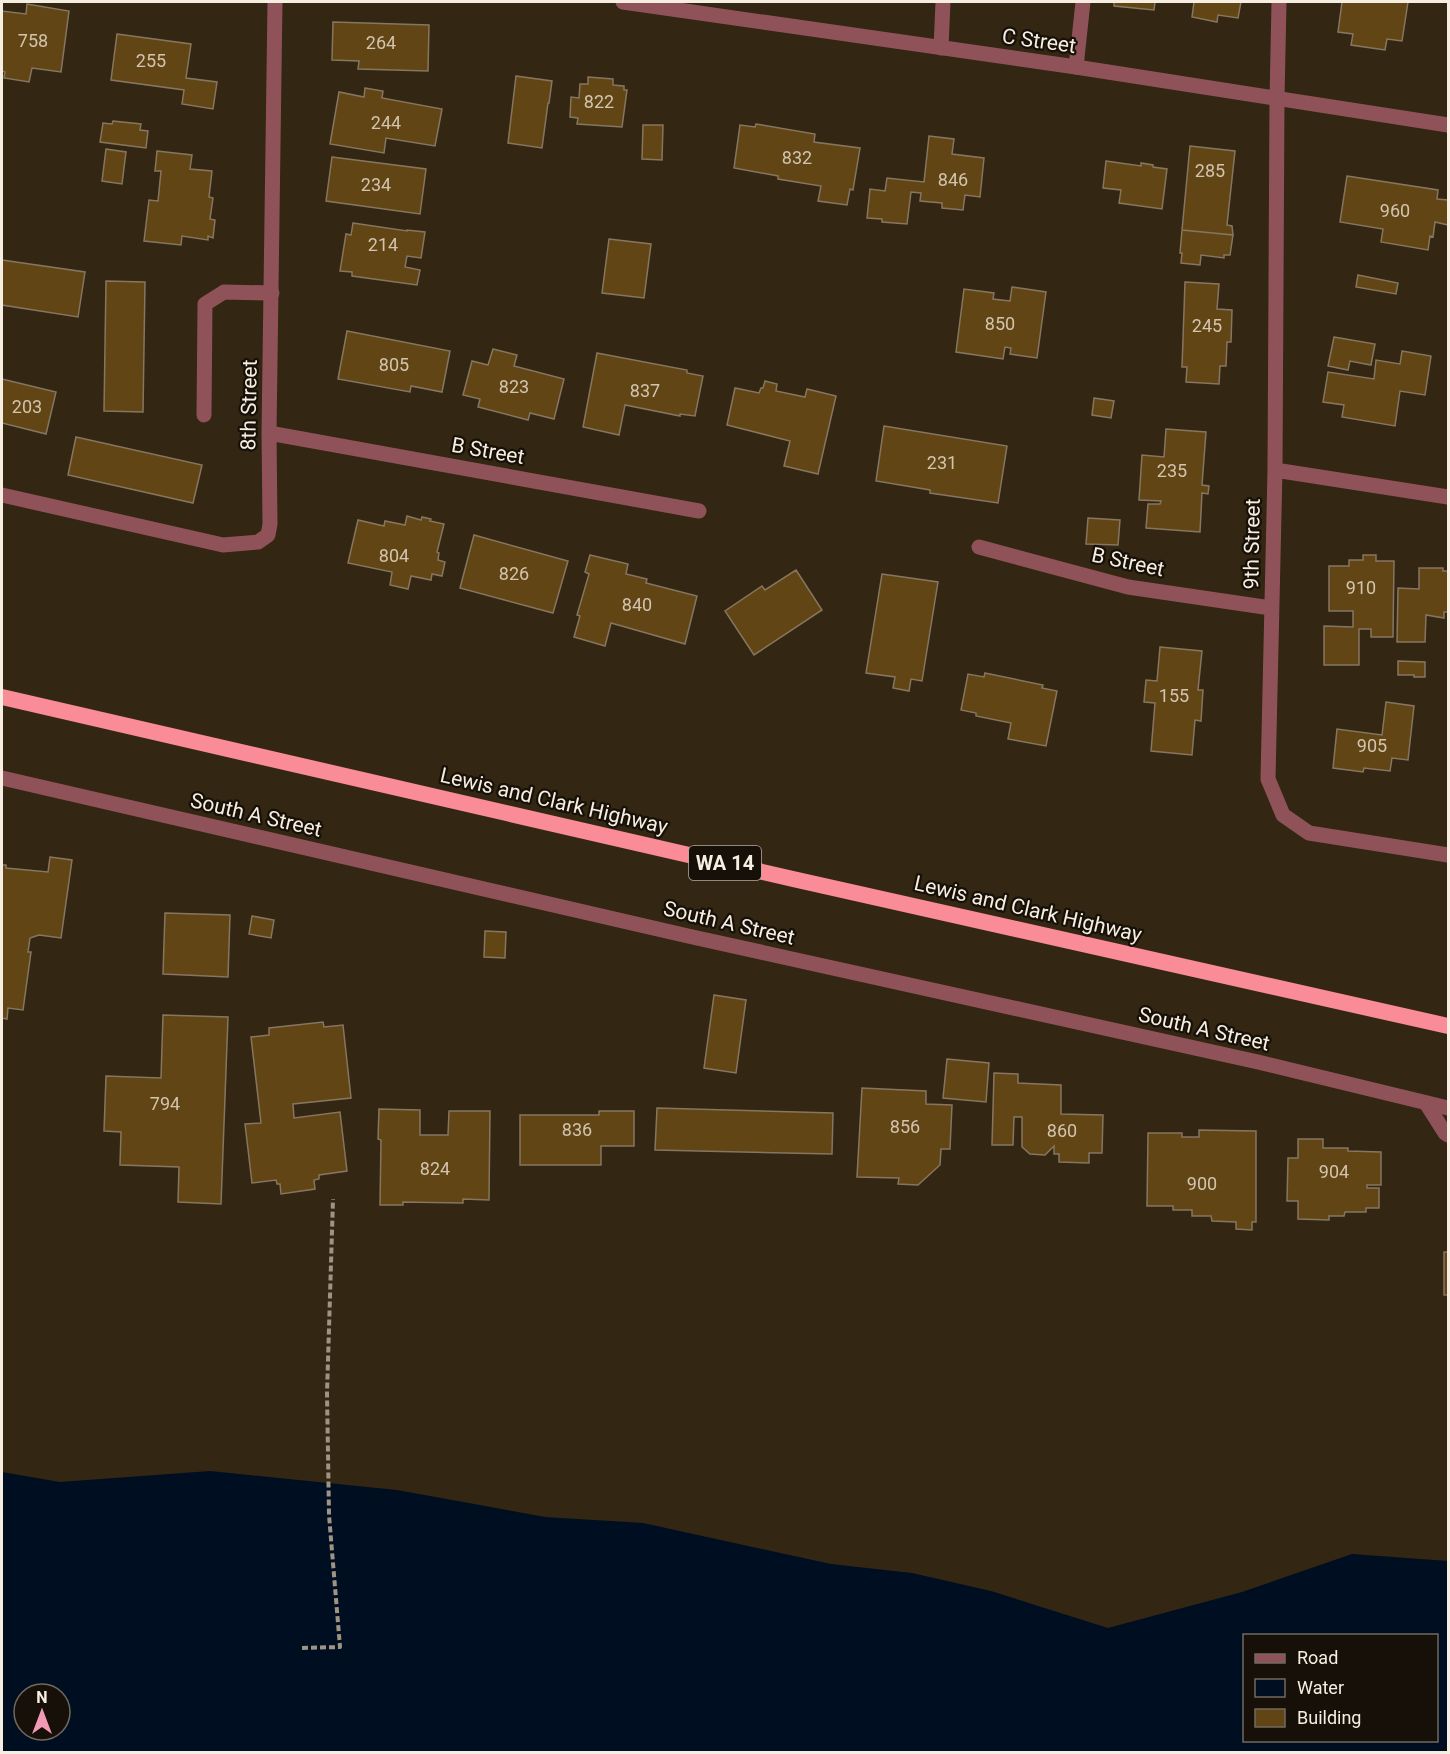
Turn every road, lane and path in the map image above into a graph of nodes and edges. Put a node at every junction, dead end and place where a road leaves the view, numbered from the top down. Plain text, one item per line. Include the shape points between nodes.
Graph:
1 (275, 2) edge
2 (623, 2) edge
3 (943, 2) edge
4 (1083, 2) edge
5 (1279, 2) edge
6 (941, 48) junction
7 (1077, 67) junction
8 (1277, 99) junction
9 (1449, 125) edge
10 (272, 292) junction
11 (204, 415) dead end
12 (269, 433) junction
13 (1275, 470) junction
14 (2, 495) edge
15 (1449, 497) edge
16 (699, 511) dead end
17 (979, 547) dead end
18 (1271, 608) junction
19 (2, 697) edge
20 (2, 778) edge
21 (1449, 855) edge
22 (1449, 1026) edge
23 (1426, 1103) junction
24 (1449, 1108) edge
25 (1449, 1135) edge
26 (333, 1199) dead end
27 (302, 1648) dead end

1 - 10 street, 8th Street
2 - 6 street, C Street
3 - 6 street
4 - 7 street
5 - 8 street, 9th Street
6 - 7 street, C Street
7 - 8 street, C Street
8 - 9 street, C Street
8 - 13 street, 9th Street
10 - 11 street via 224,292 205,304
10 - 12 street, 8th Street
12 - 14 street, 8th Street via 270,524 268,535 258,542 223,545
12 - 16 street, B Street
13 - 15 street
13 - 18 street, 9th Street
17 - 18 street, B Street via 1128,587
18 - 21 street, 9th Street via 1268,780 1283,815 1310,833
19 - 22 highway, Lewis and Clark Highway / WA 14
20 - 23 street, South A Street
23 - 24 street, South A Street
23 - 25 street
26 - 27 path via 328,1471 340,1647

